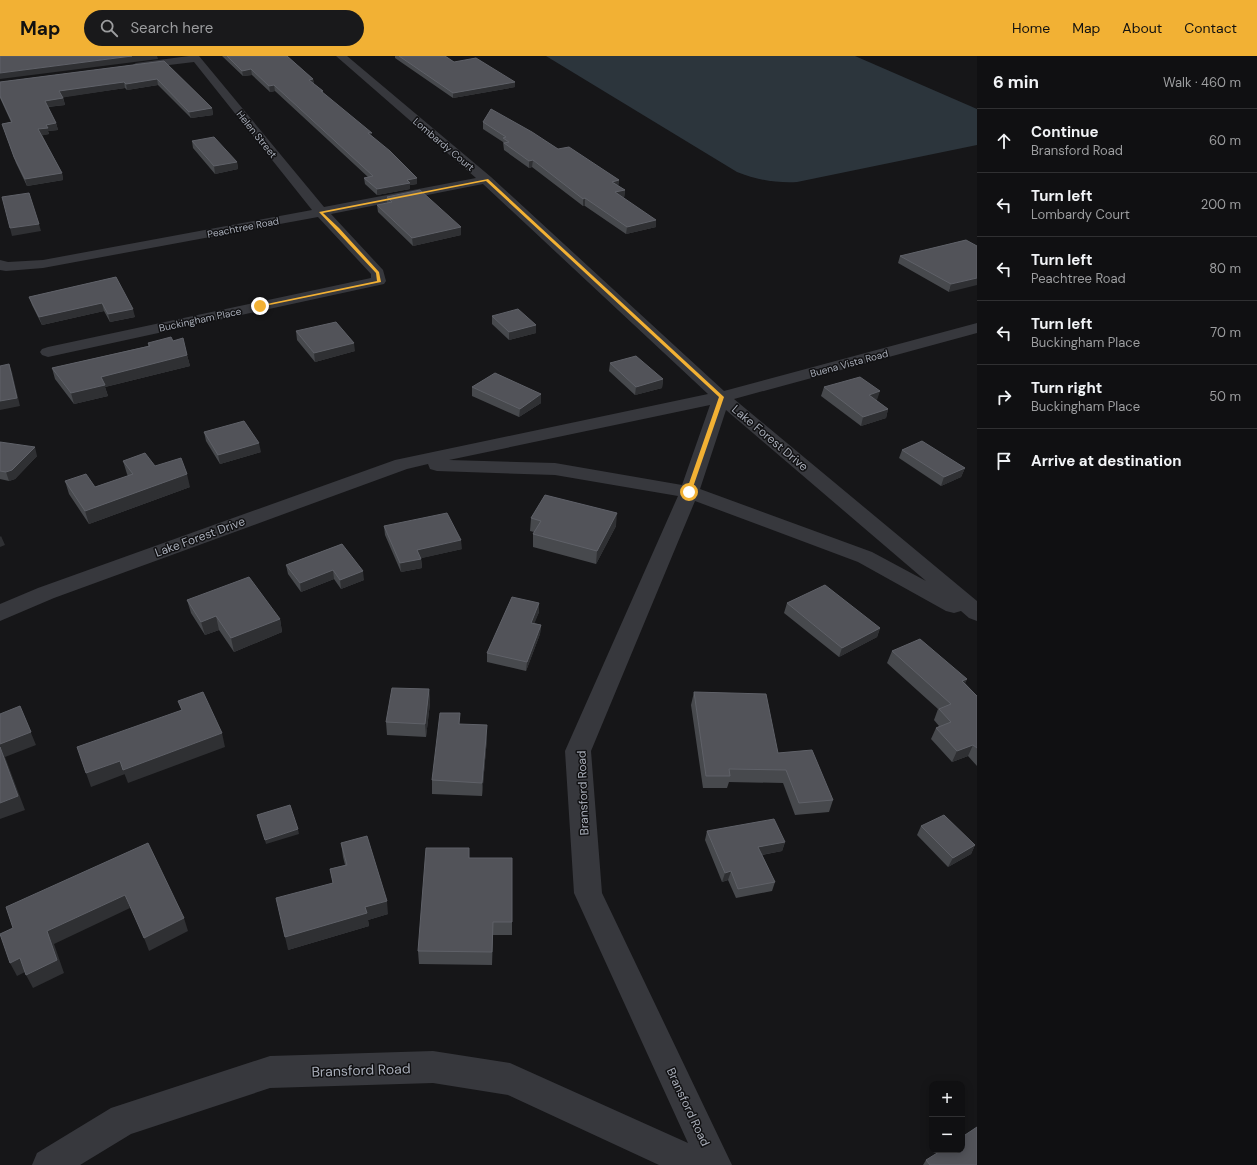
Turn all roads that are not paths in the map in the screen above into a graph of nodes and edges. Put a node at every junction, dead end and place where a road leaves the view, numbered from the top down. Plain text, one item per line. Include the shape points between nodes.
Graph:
1 (341, 56) edge
2 (195, 57) edge
3 (126, 68) edge
4 (486, 180) junction
5 (320, 212) junction
6 (0, 264) edge
7 (977, 328) edge
8 (48, 352) dead end
9 (721, 397) junction
10 (402, 464) junction
11 (689, 492) junction
12 (0, 613) edge
13 (977, 613) edge
14 (977, 619) edge
15 (49, 1165) edge
16 (697, 1165) edge
17 (716, 1165) edge

1 - 4 street, Lombardy Court
2 - 3 street
2 - 5 street, Helen Street
4 - 5 street, Peachtree Road
4 - 9 street, Lombardy Court
5 - 6 street, Peachtree Road via 43,264 6,267
5 - 8 street, Buckingham Place via 338,228 378,273 379,282
7 - 9 street, Buena Vista Road
9 - 10 street, Lake Forest Drive
9 - 11 street, Bransford Road
9 - 13 street, Lake Forest Drive
10 - 11 street, Lake Forest Drive via 555,469
10 - 12 street, Lake Forest Drive via 46,593
11 - 14 street, Lake Forest Drive via 865,558
11 - 17 street, Bransford Road via 578,750 588,893
15 - 16 street, Bransford Road via 123,1120 270,1072 433,1067 510,1079

